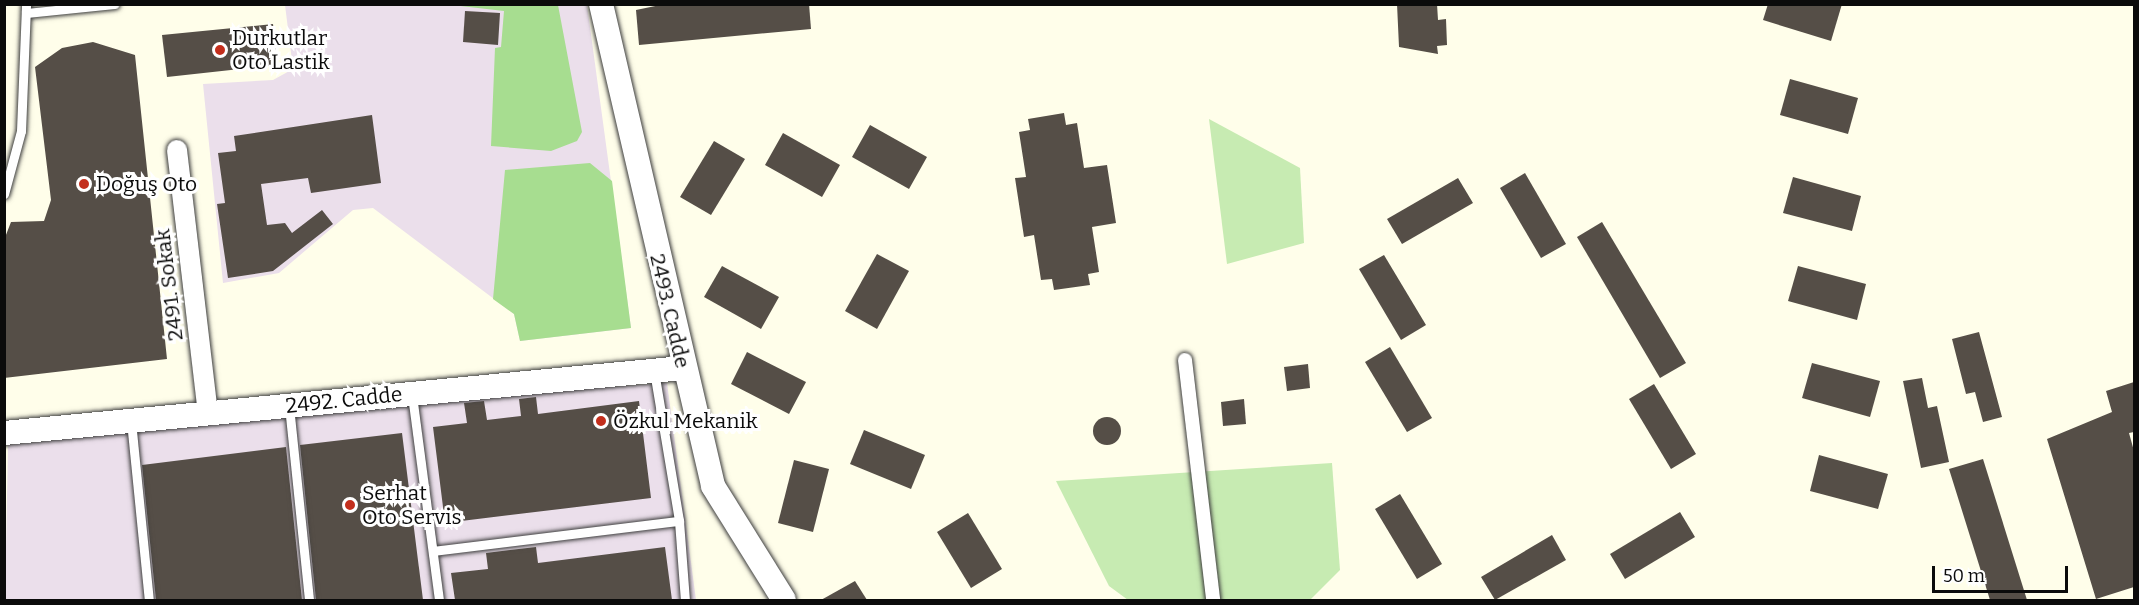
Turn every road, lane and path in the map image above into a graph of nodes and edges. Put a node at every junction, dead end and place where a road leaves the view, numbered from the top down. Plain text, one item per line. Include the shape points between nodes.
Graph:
1 (115, 4) edge
2 (601, 4) edge
3 (48, 8) edge
4 (26, 9) edge
5 (177, 150) dead end
6 (4, 194) edge
7 (1185, 360) dead end
8 (683, 368) junction
9 (654, 371) junction
10 (412, 393) junction
11 (289, 406) junction
12 (208, 414) junction
13 (131, 421) junction
14 (4, 433) edge
15 (679, 521) junction
16 (433, 551) junction
17 (149, 600) edge
18 (309, 600) edge
19 (439, 600) edge
20 (685, 600) edge
21 (784, 600) edge
22 (1213, 600) edge

1 - 3 lane
2 - 8 street, 2493. Cadde
3 - 4 lane
4 - 6 lane via 21,131
5 - 12 street, 2491. Sokak
7 - 22 street
8 - 9 street, 2492. Cadde
8 - 21 street, 2493. Cadde via 713,486
9 - 10 street, 2492. Cadde
9 - 15 lane
10 - 11 street, 2492. Cadde
10 - 16 lane
11 - 12 street, 2492. Cadde
11 - 18 lane
12 - 13 street, 2492. Cadde
13 - 14 street, 2492. Cadde
13 - 17 lane
15 - 16 lane
15 - 20 lane
16 - 19 lane

